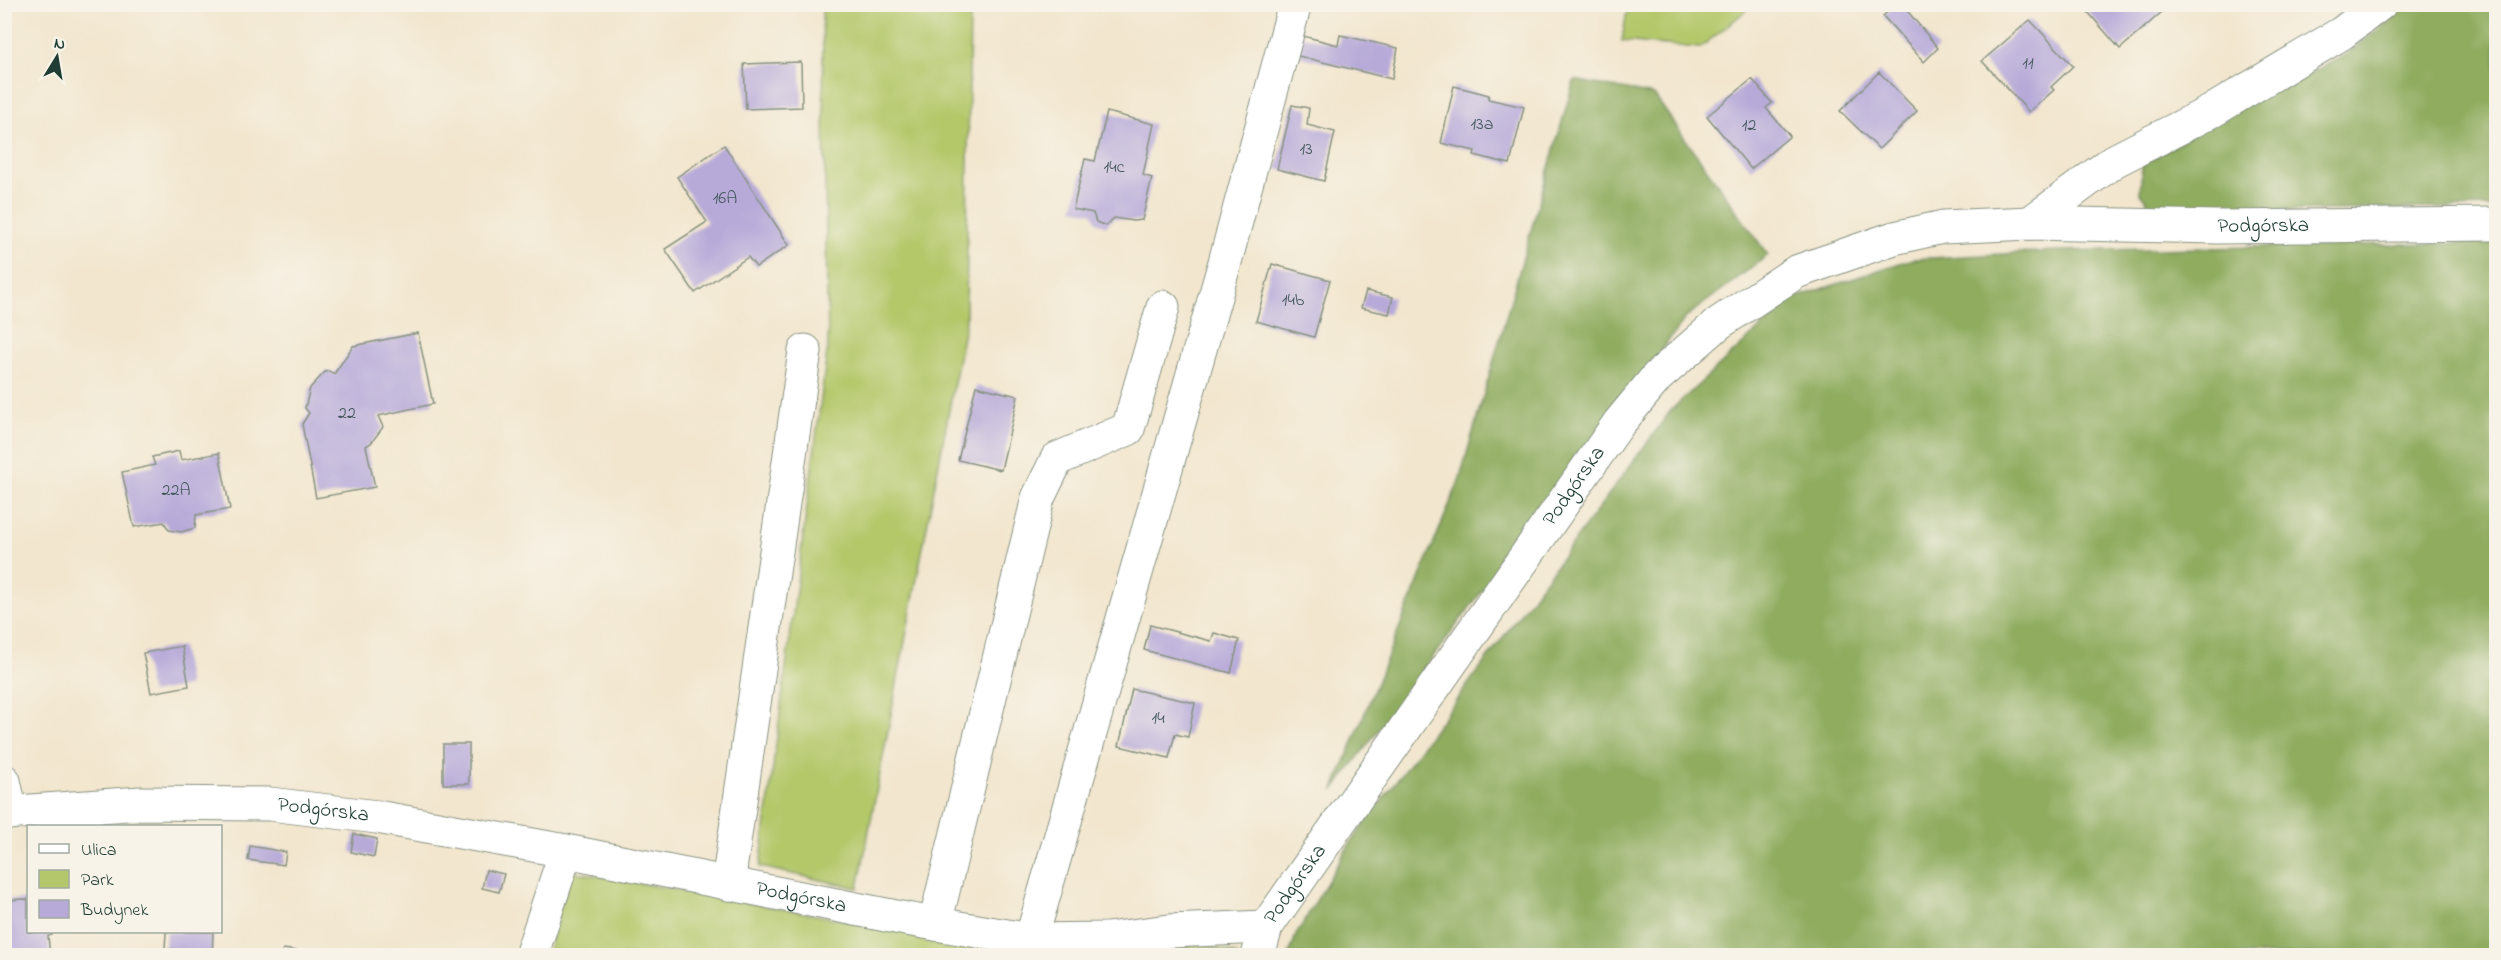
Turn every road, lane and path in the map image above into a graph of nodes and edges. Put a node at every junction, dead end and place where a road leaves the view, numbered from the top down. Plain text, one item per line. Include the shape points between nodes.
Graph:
1 (1295, 4) edge
2 (2380, 4) edge
3 (2030, 223) junction
4 (2496, 224) edge
5 (1163, 307) dead end
6 (805, 351) dead end
7 (4, 781) edge
8 (8, 813) edge
9 (566, 851) junction
10 (728, 884) junction
11 (934, 924) junction
12 (1031, 940) junction
13 (1262, 941) edge
14 (531, 956) edge

1 - 12 street
2 - 3 street via 2342,33 2212,111 2114,161
3 - 4 street, Podgórska via 2216,227
3 - 13 street, Podgórska via 1943,227 1894,238 1796,272 1719,323 1658,377 1619,423
5 - 11 street via 1128,429 1057,459 1038,498
6 - 10 street
7 - 8 street
8 - 9 street, Podgórska via 141,803 270,804 377,817
9 - 10 street, Podgórska
9 - 14 street
10 - 11 street, Podgórska
11 - 12 street, Podgórska
12 - 13 street, Podgórska via 1107,939 1169,931

